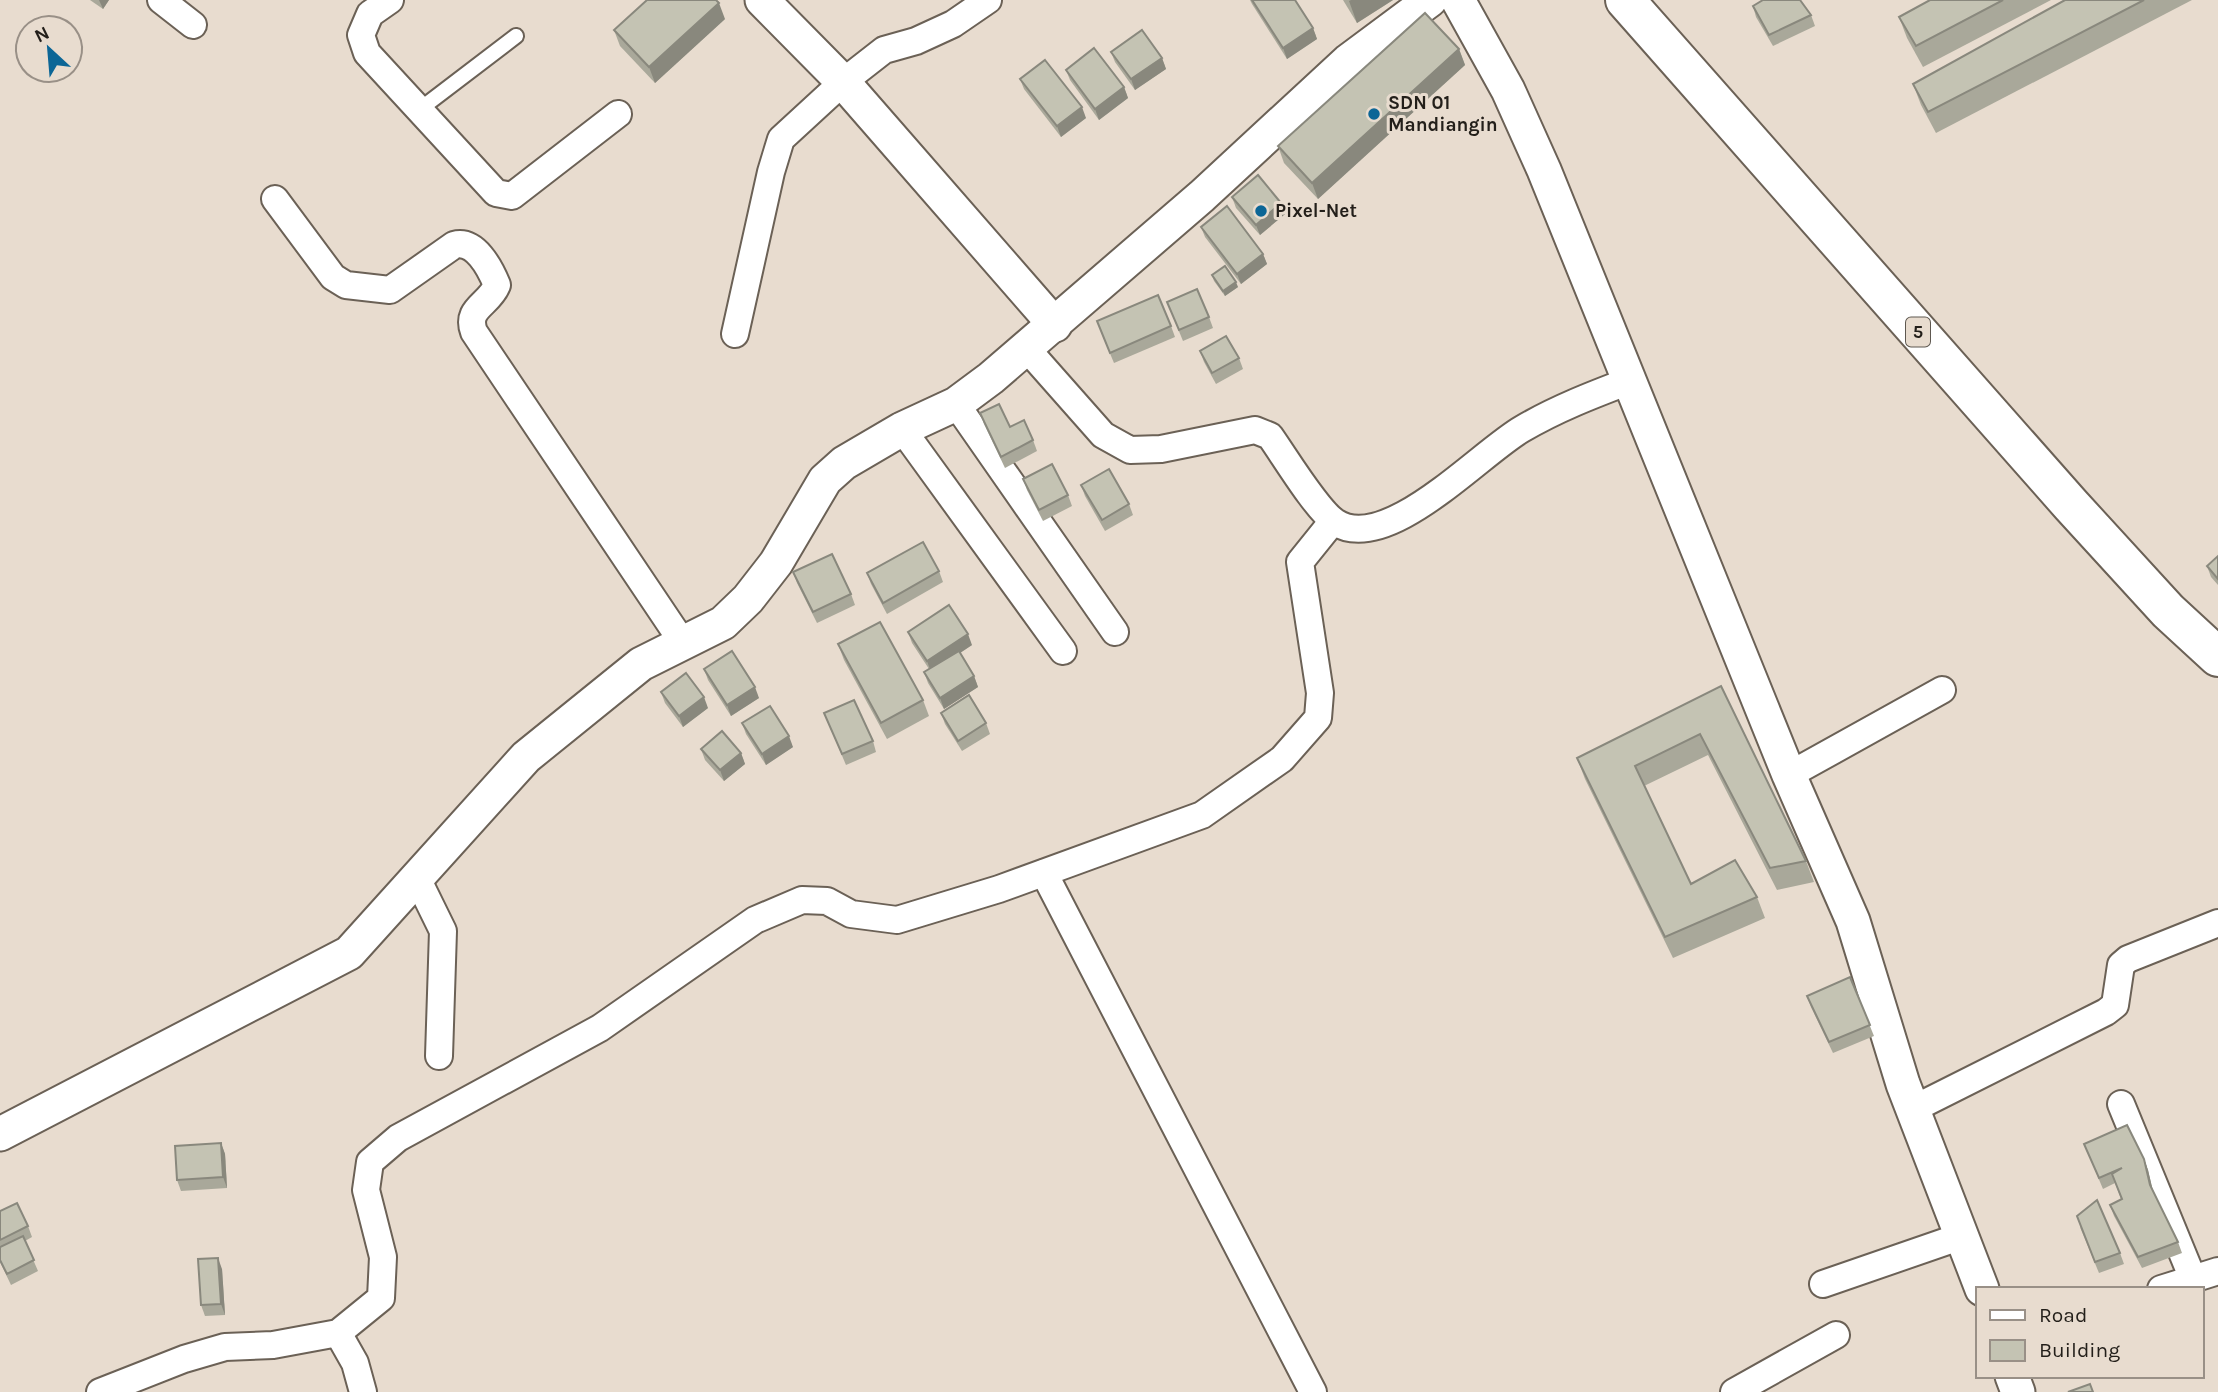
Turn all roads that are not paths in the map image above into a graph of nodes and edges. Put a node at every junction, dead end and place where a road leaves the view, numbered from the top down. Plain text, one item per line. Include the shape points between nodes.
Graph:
1 (161, 0) edge
2 (390, 0) edge
3 (762, 0) edge
4 (988, 0) edge
5 (1430, 0) edge
6 (1458, 0) edge
7 (1625, 0) edge
8 (193, 25) dead end
9 (516, 36) dead end
10 (843, 82) junction
11 (419, 110) junction
12 (618, 114) dead end
13 (275, 199) dead end
14 (1055, 325) junction
15 (735, 334) dead end
16 (1027, 349) junction
17 (1629, 382) junction
18 (956, 404) junction
19 (902, 429) junction
20 (1333, 521) junction
21 (1115, 632) dead end
22 (683, 643) junction
23 (1063, 651) dead end
24 (2218, 657) edge
25 (1942, 690) dead end
26 (1789, 775) junction
27 (1044, 873) junction
28 (417, 878) junction
29 (2218, 923) edge
30 (439, 1056) dead end
31 (2121, 1104) dead end
32 (1913, 1108) junction
33 (0, 1134) edge
34 (1962, 1236) junction
35 (2205, 1275) edge
36 (1824, 1284) dead end
37 (1981, 1287) edge
38 (2167, 1287) edge
39 (338, 1333) junction
40 (1836, 1335) dead end
41 (100, 1392) edge
42 (363, 1392) edge
43 (1313, 1392) edge
44 (1734, 1392) edge

1 - 8 street
2 - 11 street via 370,14 361,35 367,53
3 - 10 street
4 - 10 street via 953,24 884,50
5 - 14 street via 1348,61
6 - 17 street via 1508,90 1539,159
7 - 24 highway, 5 via 2071,505 2168,611
9 - 11 lane
10 - 14 street
10 - 15 street via 781,139
11 - 12 street via 496,193 512,195
13 - 22 street via 333,277 346,285 390,289 454,245 472,246 497,285 473,312 474,332
14 - 16 street
16 - 18 street
16 - 20 street via 1103,435 1130,450 1161,449 1243,431 1270,436
17 - 20 street via 1577,400 1519,430 1444,489 1391,520 1366,530
17 - 26 street
18 - 19 street
18 - 21 street
19 - 22 street via 844,463 825,480 776,563 748,599 723,622
19 - 23 street
20 - 27 street via 1300,562 1320,693 1318,718 1282,759 1202,815
22 - 28 street via 641,664 526,757
25 - 26 street
26 - 32 street via 1853,921
27 - 39 street via 897,920 851,914 827,901 802,900 755,920 600,1028 398,1138 370,1162 366,1190 383,1257 381,1298
27 - 43 street
28 - 30 street via 443,931
28 - 33 street via 349,953
29 - 32 street via 2128,959 2121,965 2115,1005 2106,1012
31 - 35 street
32 - 34 street
34 - 36 street
34 - 37 street
35 - 38 street
39 - 41 street via 273,1345 225,1347
39 - 42 street via 355,1363
40 - 44 street

